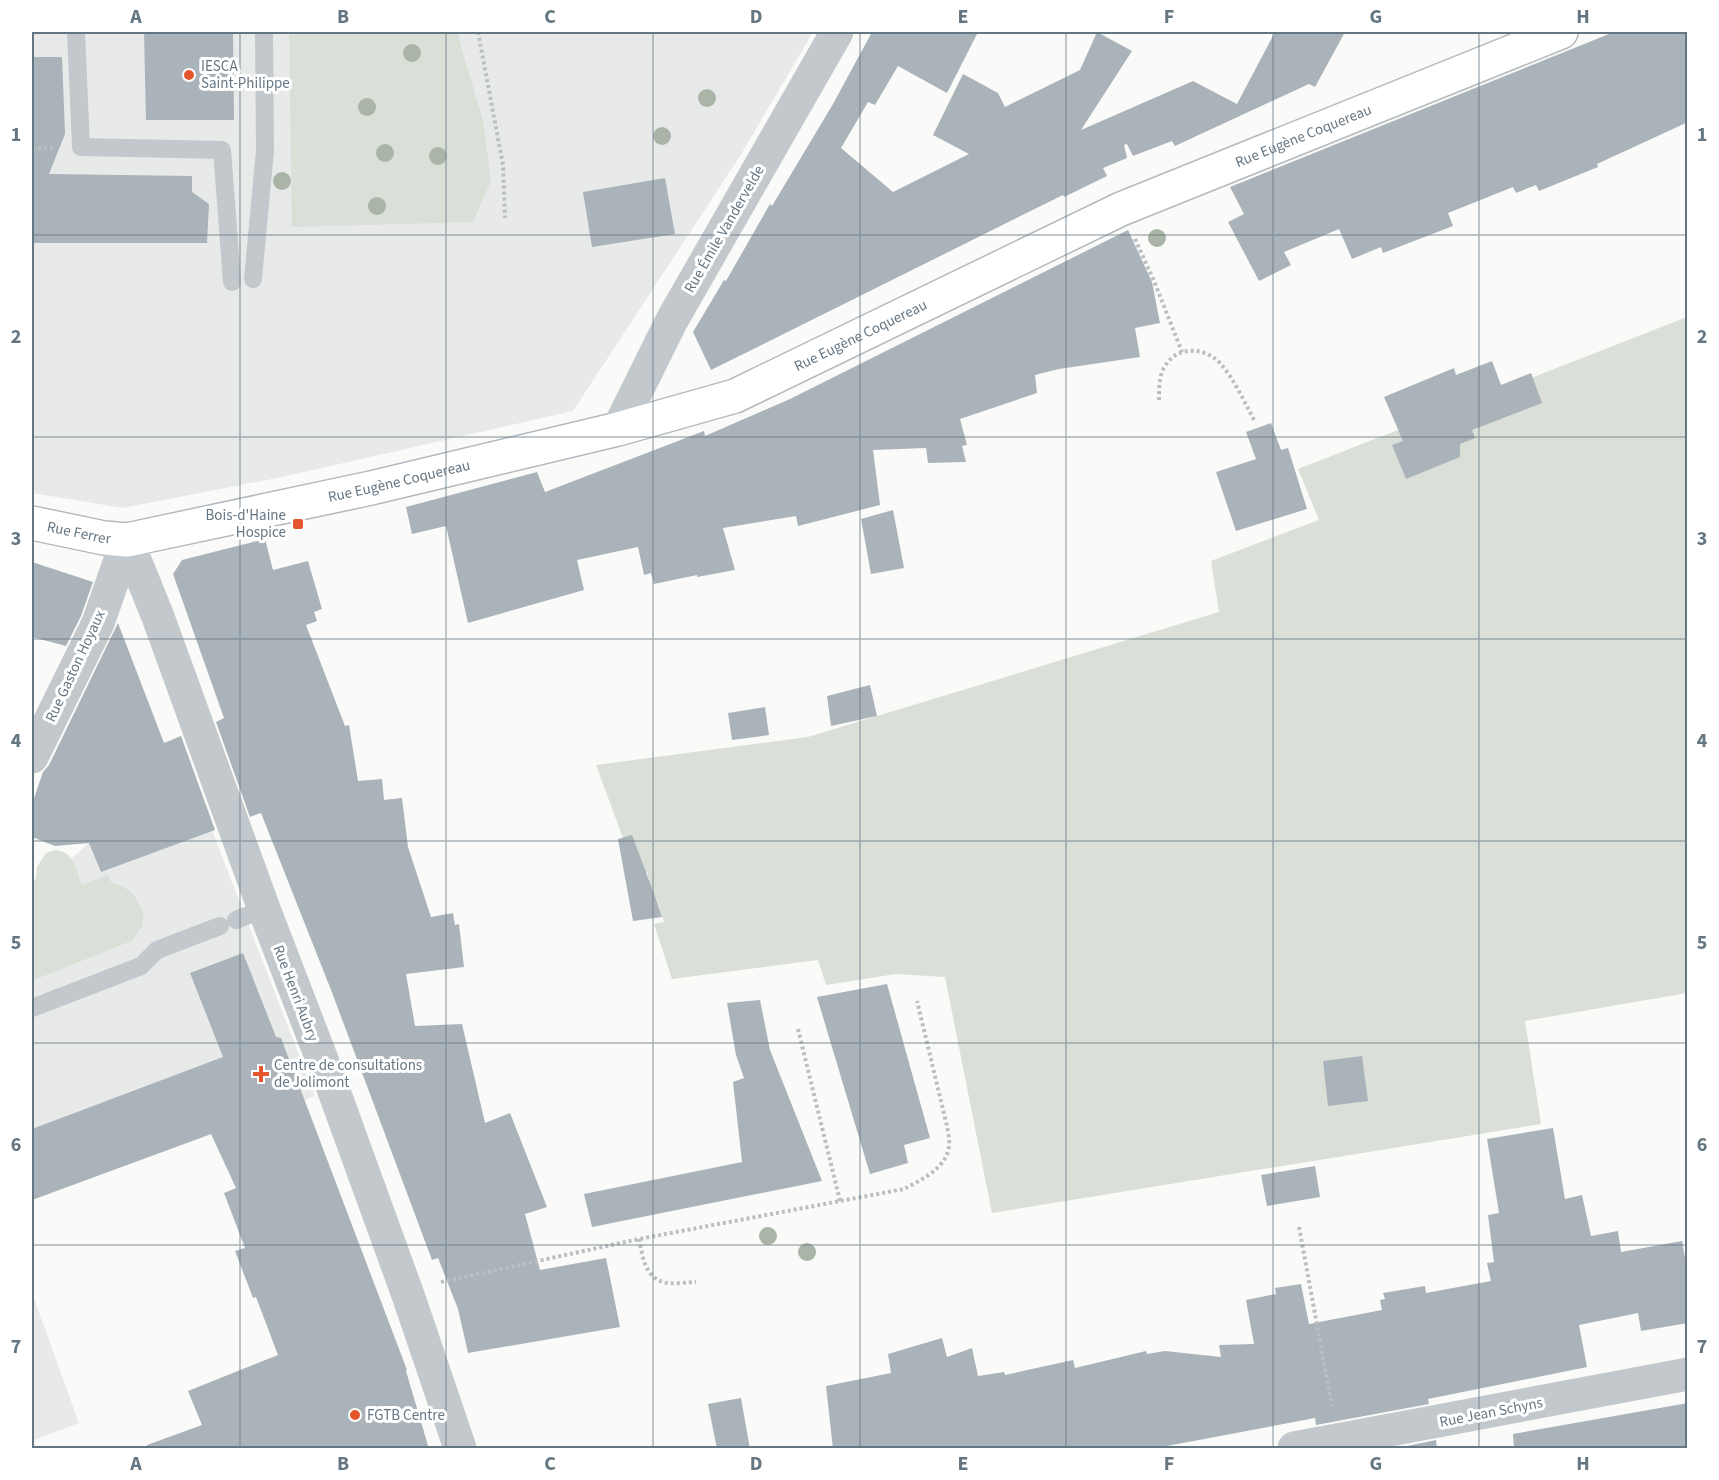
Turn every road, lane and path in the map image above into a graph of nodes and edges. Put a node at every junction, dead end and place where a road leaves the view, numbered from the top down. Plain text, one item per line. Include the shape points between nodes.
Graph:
1 (76, 32) edge
2 (264, 32) edge
3 (478, 32) edge
4 (837, 32) edge
5 (1561, 32) edge
6 (1121, 208) junction
7 (505, 218) dead end
8 (253, 279) dead end
9 (232, 282) dead end
10 (1182, 352) junction
11 (1159, 400) dead end
12 (1254, 420) dead end
13 (618, 429) junction
14 (32, 523) edge
15 (127, 540) junction
16 (32, 757) edge
17 (240, 918) junction
18 (917, 1001) dead end
19 (32, 1008) edge
20 (798, 1029) dead end
21 (840, 1201) junction
22 (1299, 1227) dead end
23 (639, 1239) junction
24 (696, 1282) dead end
25 (408, 1295) junction
26 (1688, 1374) edge
27 (1338, 1441) junction
28 (460, 1449) edge
29 (1294, 1449) edge

1 - 9 lane via 81,147 222,150
2 - 8 lane via 265,150
3 - 7 path via 503,165
4 - 13 street, Rue Émile Vandervelde via 672,320
5 - 6 street, Rue Eugène Coquereau
6 - 10 path
6 - 13 street, Rue Eugène Coquereau via 735,396
10 - 11 path via 1169,360 1162,371
10 - 12 path via 1199,351 1218,362
13 - 15 street, Rue Eugène Coquereau via 371,488
14 - 15 street, Rue Ferrer
15 - 16 street, Rue Gaston Hoyaux via 98,623
15 - 17 street, Rue Henri Aubry via 158,617
17 - 19 lane via 157,950 141,966
17 - 25 street, Rue Henri Aubry via 331,1083
18 - 21 path via 949,1147 938,1168 904,1189
20 - 21 path
21 - 23 path
22 - 27 path
23 - 24 path via 644,1266 651,1274 664,1283
23 - 25 path via 438,1283
25 - 28 street, Rue Henri Aubry
26 - 27 street, Rue Jean Schyns
27 - 29 street, Rue Jean Schyns

